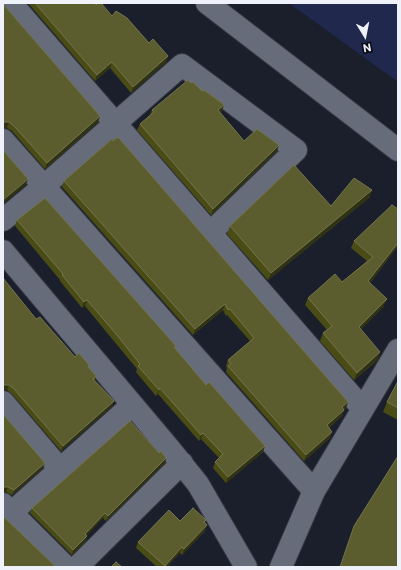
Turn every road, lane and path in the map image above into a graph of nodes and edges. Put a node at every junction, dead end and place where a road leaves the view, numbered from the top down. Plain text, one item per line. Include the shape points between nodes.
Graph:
1 (11, 3) edge
2 (207, 3) edge
3 (115, 124) junction
4 (3, 140) edge
5 (398, 150) edge
6 (44, 186) junction
7 (3, 220) edge
8 (210, 234) junction
9 (7, 265) edge
10 (398, 350) edge
11 (3, 402) edge
12 (132, 405) junction
13 (363, 409) junction
14 (182, 463) junction
15 (60, 469) junction
16 (314, 491) junction
17 (7, 508) edge
18 (66, 567) edge
19 (77, 567) edge
20 (246, 567) edge
21 (281, 567) edge

1 - 3 street
2 - 5 street
3 - 6 street
3 - 8 street
3 - 8 street via 182,65 296,150
4 - 6 street
6 - 7 street
6 - 16 street
8 - 13 street
9 - 12 street
10 - 13 street
11 - 15 street
12 - 14 street
12 - 15 street
13 - 16 street
14 - 19 street
14 - 20 street via 198,484
15 - 17 street
16 - 21 street
17 - 18 street

